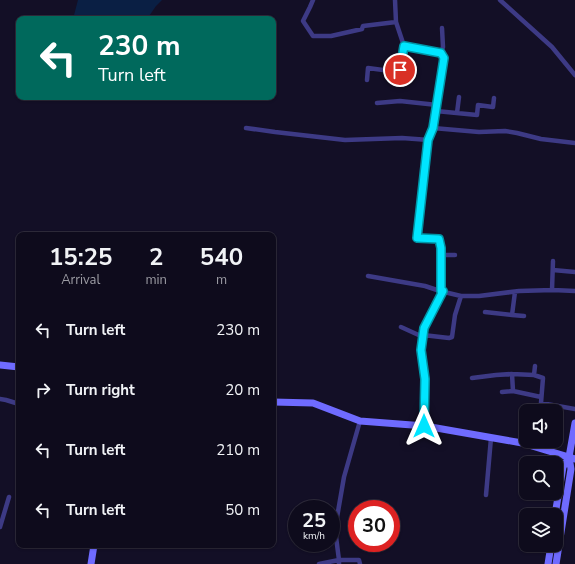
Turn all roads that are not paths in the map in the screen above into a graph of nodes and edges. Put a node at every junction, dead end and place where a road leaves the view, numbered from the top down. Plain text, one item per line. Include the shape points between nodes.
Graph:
1 (312, 0) edge
2 (395, 0) edge
3 (500, 0) edge
4 (396, 22) junction
5 (442, 28) dead end
6 (404, 46) junction
7 (441, 53) junction
8 (575, 75) edge
9 (367, 80) dead end
10 (459, 97) dead end
11 (494, 98) dead end
12 (377, 103) dead end
13 (437, 105) junction
14 (436, 110) junction
15 (457, 113) junction
16 (246, 128) dead end
17 (433, 128) junction
18 (428, 140) junction
19 (575, 143) edge
20 (441, 255) junction
21 (455, 255) dead end
22 (553, 261) dead end
23 (553, 270) junction
24 (575, 272) edge
25 (368, 276) dead end
26 (552, 290) junction
27 (442, 291) junction
28 (575, 291) edge
29 (515, 292) junction
30 (461, 296) junction
31 (485, 312) dead end
32 (512, 315) junction
33 (524, 316) dead end
34 (400, 327) dead end
35 (423, 336) junction
36 (0, 365) edge
37 (535, 366) dead end
38 (16, 367) edge
39 (512, 374) junction
40 (534, 375) junction
41 (472, 378) dead end
42 (513, 391) junction
43 (502, 392) dead end
44 (542, 397) junction
45 (0, 399) edge
46 (276, 402) edge
47 (16, 403) edge
48 (575, 409) edge
49 (360, 421) junction
50 (575, 423) edge
51 (424, 426) junction
52 (491, 438) junction
53 (572, 458) edge
54 (486, 495) dead end
55 (9, 497) dead end
56 (556, 508) edge
57 (0, 527) edge
58 (94, 548) edge
59 (549, 552) edge
60 (339, 562) edge
61 (91, 564) edge
62 (318, 564) edge
63 (360, 564) edge
64 (548, 564) edge
65 (556, 564) edge

1 - 4 street via 302,21 313,36 331,36 362,29 364,26
2 - 4 street
3 - 8 street via 552,47
4 - 6 street
5 - 7 street
6 - 7 street
6 - 9 street via 398,72 368,68
7 - 13 street via 444,58
10 - 15 street
11 - 15 street via 493,107 478,105 477,114
12 - 13 street via 400,101
13 - 14 street
14 - 15 street
14 - 17 street
16 - 18 street via 345,140
17 - 18 street
17 - 19 street via 517,133
18 - 20 street via 417,238 439,239
20 - 21 street
20 - 27 street
22 - 23 street
23 - 24 street
23 - 26 street
25 - 27 street
26 - 28 street
26 - 29 street
27 - 30 street
27 - 35 street via 424,328
29 - 30 street
29 - 32 street
30 - 35 street via 452,337
31 - 32 street
32 - 33 street
34 - 35 street
35 - 51 street via 421,350 425,379
36 - 38 main road
37 - 40 street
39 - 40 street
39 - 41 street
39 - 42 street
40 - 44 street via 543,378
42 - 43 street
42 - 44 street
44 - 48 street via 541,403
45 - 47 street
46 - 49 main road via 313,403
49 - 51 main road
49 - 60 street via 344,477 335,530
50 - 53 main road
51 - 52 main road
52 - 53 main road via 522,443
52 - 54 street
53 - 56 main road via 563,467
53 - 65 main road
55 - 57 street
58 - 61 main road
59 - 64 main road
60 - 62 street
60 - 63 street via 359,560

